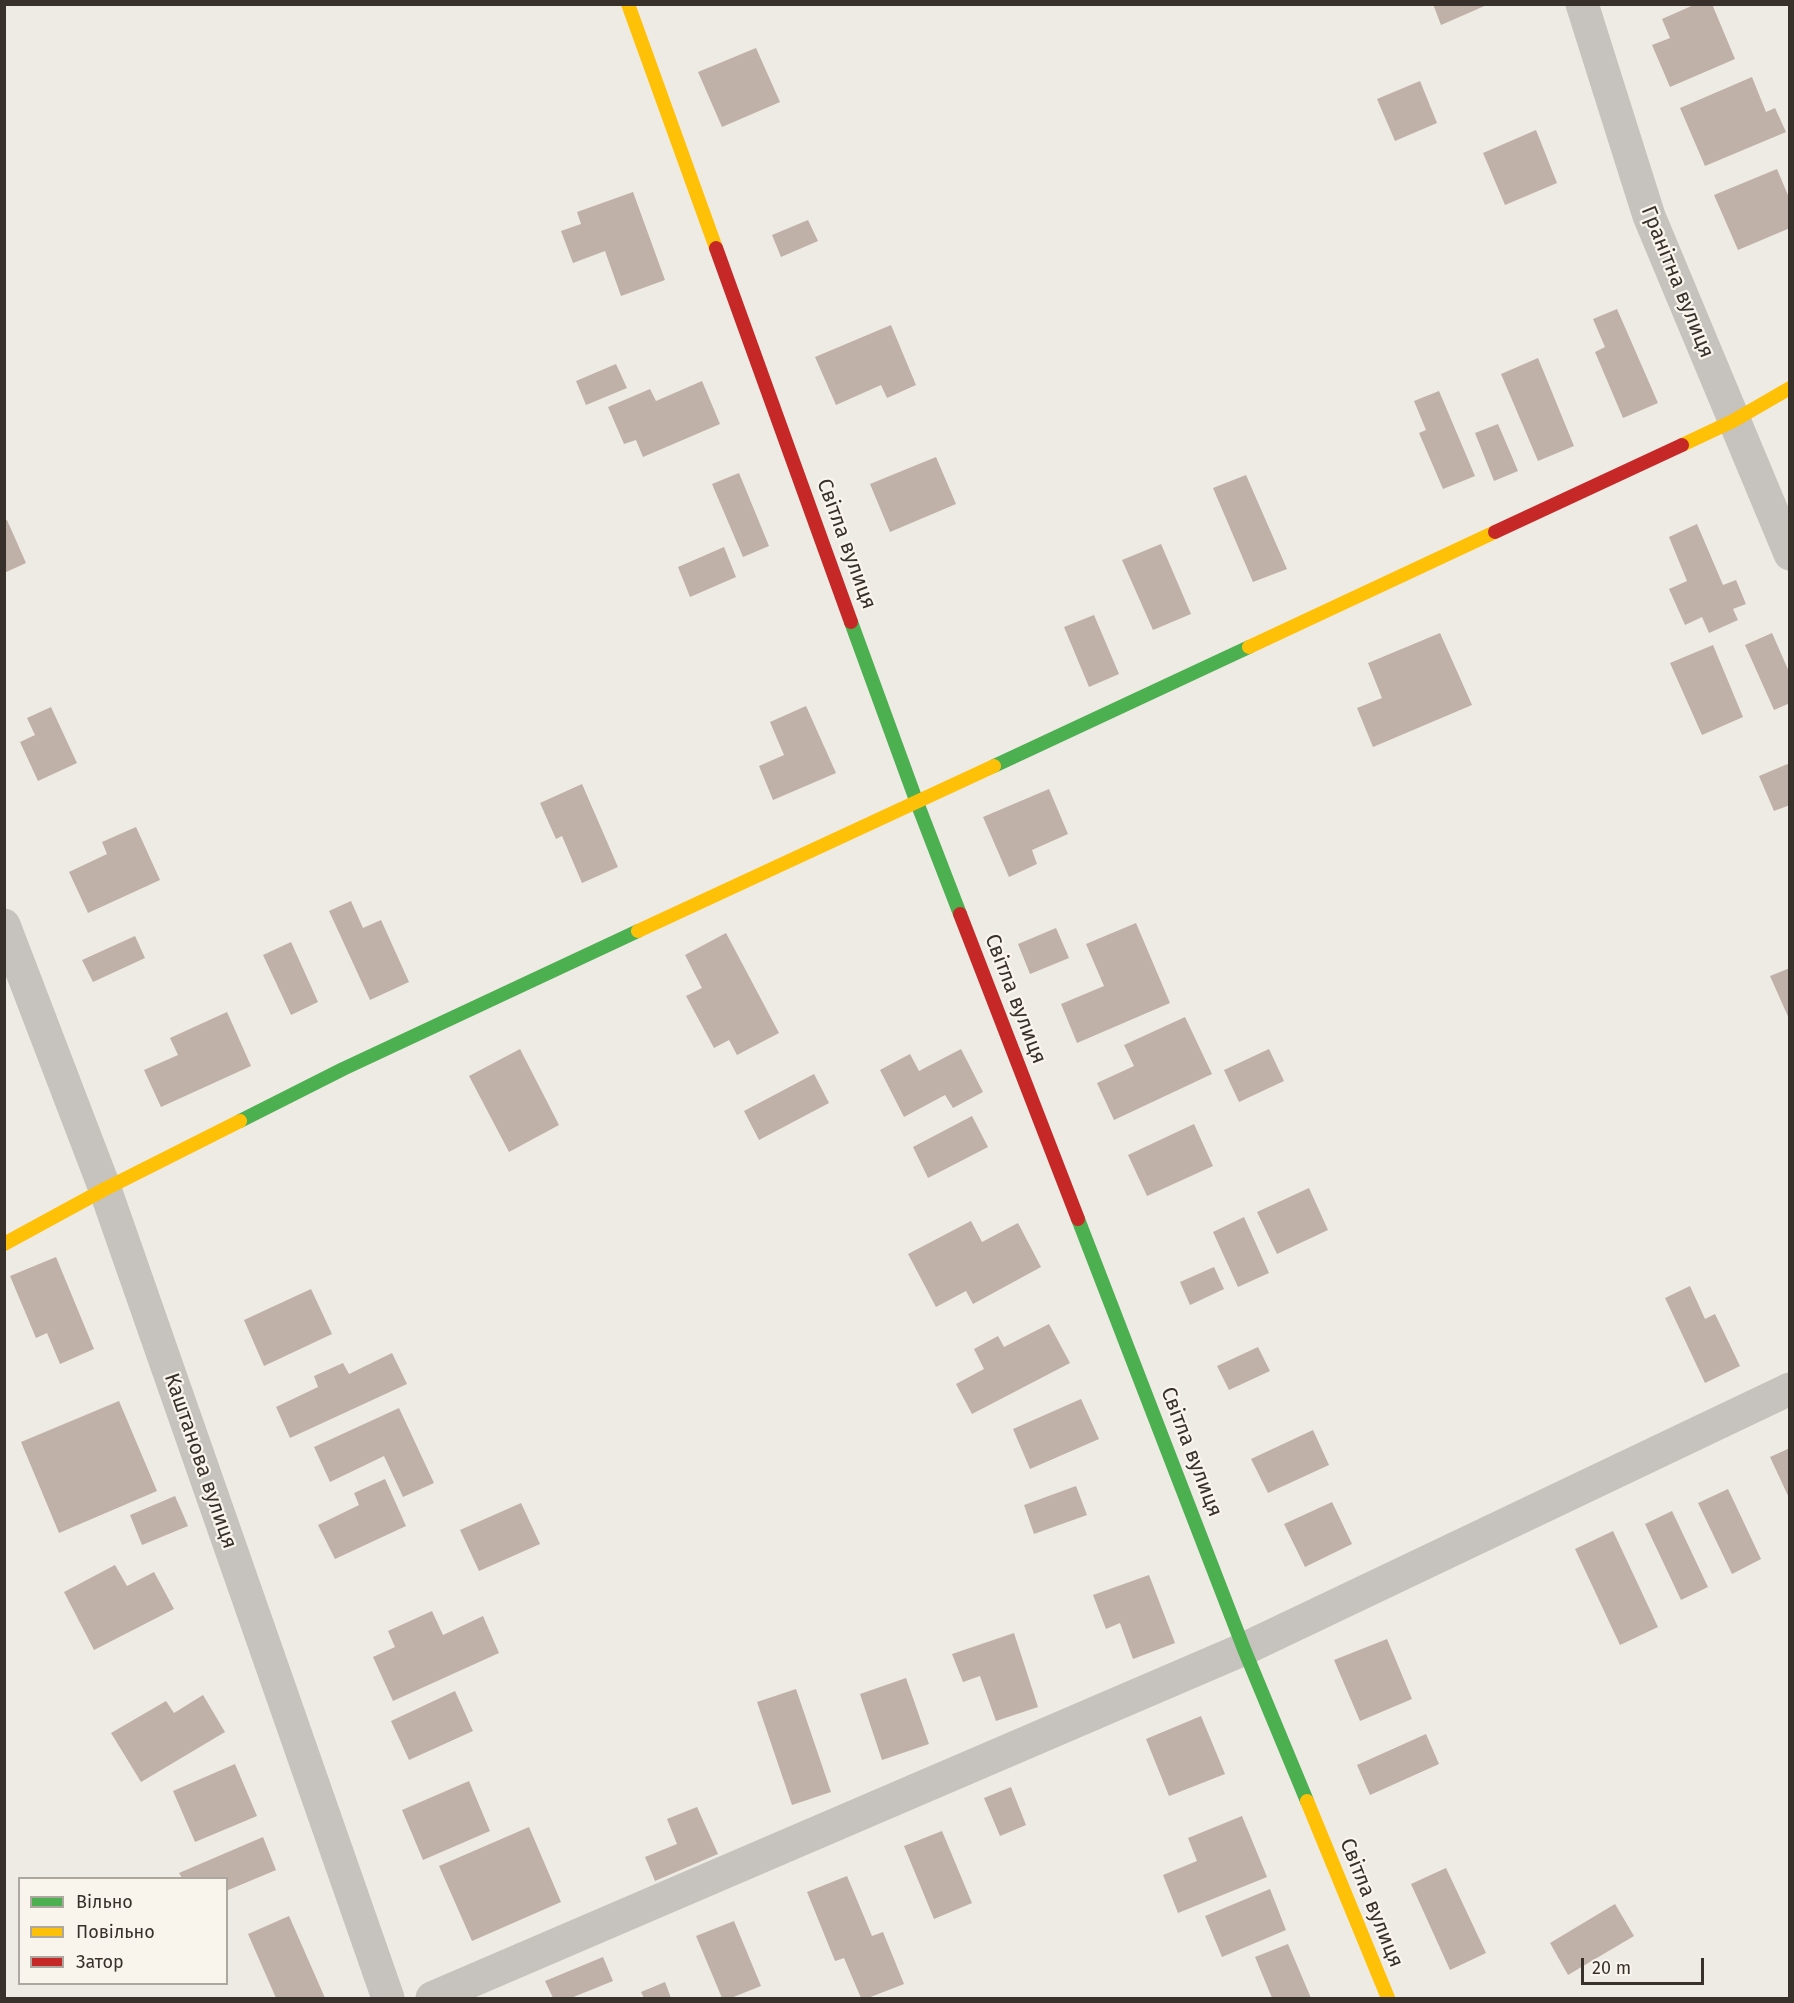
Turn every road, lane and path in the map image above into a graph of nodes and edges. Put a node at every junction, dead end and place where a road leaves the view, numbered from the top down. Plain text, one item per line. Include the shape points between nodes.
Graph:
1 (628, 4) edge
2 (1582, 4) edge
3 (1790, 388) edge
4 (1733, 421) junction
5 (1790, 554) edge
6 (916, 800) junction
7 (4, 925) edge
8 (105, 1189) junction
9 (4, 1244) edge
10 (1790, 1389) edge
11 (1244, 1649) junction
12 (388, 1998) edge
13 (432, 1998) edge
14 (1388, 1998) edge

1 - 6 street, Світла вулиця
2 - 4 street, Гранітна вулиця via 1649,216
3 - 4 street
4 - 5 street, Гранітна вулиця
4 - 6 street
6 - 8 street via 343,1069
6 - 11 street, Світла вулиця
7 - 8 street, Каштанова вулиця
8 - 9 street
8 - 12 street, Каштанова вулиця
10 - 11 street
11 - 13 street
11 - 14 street, Світла вулиця

